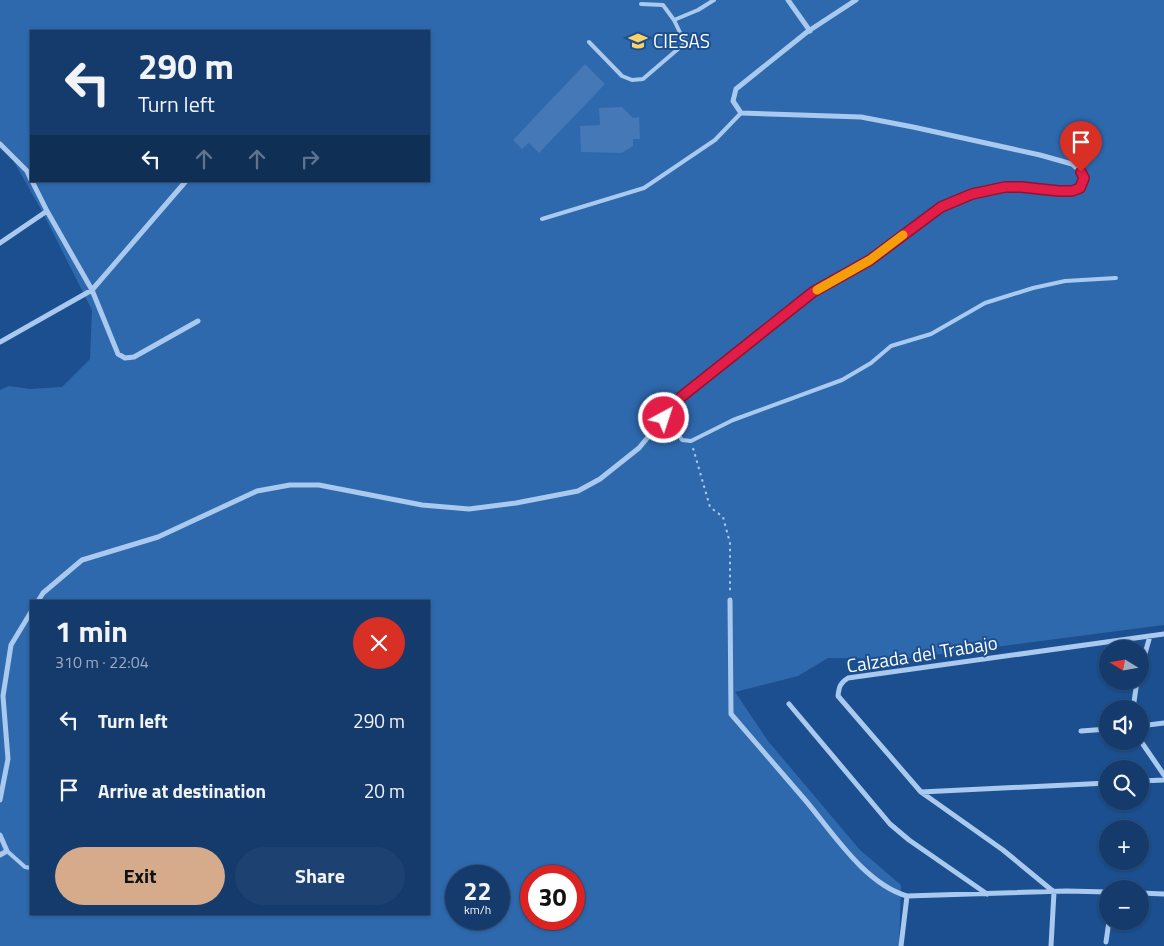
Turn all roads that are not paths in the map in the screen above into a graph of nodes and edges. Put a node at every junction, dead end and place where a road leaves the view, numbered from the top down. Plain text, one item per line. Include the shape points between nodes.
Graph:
1 (714, 0) edge
2 (788, 0) edge
3 (856, 0) edge
4 (641, 4) dead end
5 (674, 20) junction
6 (810, 31) junction
7 (589, 42) dead end
8 (741, 113) junction
9 (0, 144) edge
10 (30, 177) edge
11 (32, 182) edge
12 (185, 182) edge
13 (47, 211) junction
14 (542, 219) dead end
15 (0, 242) edge
16 (1116, 278) dead end
17 (92, 290) junction
18 (198, 321) dead end
19 (0, 342) edge
20 (681, 397) junction
21 (39, 600) edge
22 (730, 600) road end
23 (30, 614) edge
24 (1164, 634) edge
25 (1150, 636) junction
26 (1149, 640) edge
27 (789, 704) dead end
28 (1164, 723) edge
29 (1149, 725) edge
30 (1099, 730) edge
31 (1081, 731) dead end
32 (1147, 750) edge
33 (1164, 775) edge
34 (1164, 780) edge
35 (1149, 781) edge
36 (1099, 782) edge
37 (921, 792) junction
38 (0, 800) edge
39 (0, 836) edge
40 (7, 851) junction
41 (0, 855) edge
42 (30, 868) edge
43 (1054, 892) junction
44 (1099, 892) edge
45 (1149, 893) edge
46 (987, 894) junction
47 (1164, 894) edge
48 (907, 896) junction
49 (1108, 930) edge
50 (1106, 942) dead end
51 (900, 946) edge
52 (1051, 946) edge

1 - 5 lane
2 - 6 street
3 - 6 street
4 - 5 lane via 663,5
5 - 7 lane via 685,43 643,79 632,80 622,76
6 - 8 street via 736,89 733,101
8 - 14 lane via 715,140 644,188
8 - 20 street via 861,117 1040,155 1072,164 1084,178 1080,188 1072,191 1005,187 972,194 941,207 870,260 813,292
9 - 10 street
11 - 13 street
12 - 17 street
13 - 15 street
13 - 17 street
16 - 20 lane via 1066,281 985,303 931,334 891,346 871,363 842,380 733,420 691,441 682,440 678,434
17 - 18 street via 118,354 126,358 134,357
17 - 19 street
20 - 21 street via 638,448 600,479 578,491 469,509 422,505 319,485 290,485 257,491 158,537 82,560
22 - 48 street via 730,714 857,864 896,893
23 - 38 street via 11,645 3,696 8,759
24 - 25 street, Calzada del Trabajo
25 - 26 street
25 - 37 street, Calzada del Trabajo via 848,678 841,682 838,696
27 - 46 street via 890,824
28 - 29 street
30 - 31 street
32 - 33 street
34 - 35 street
36 - 37 street
37 - 43 street, Calzada del Trabajo via 1003,850
39 - 40 street
40 - 41 street
40 - 42 lane
43 - 44 street
43 - 46 street
43 - 52 street
45 - 47 street
46 - 48 street
48 - 51 street
49 - 50 street

